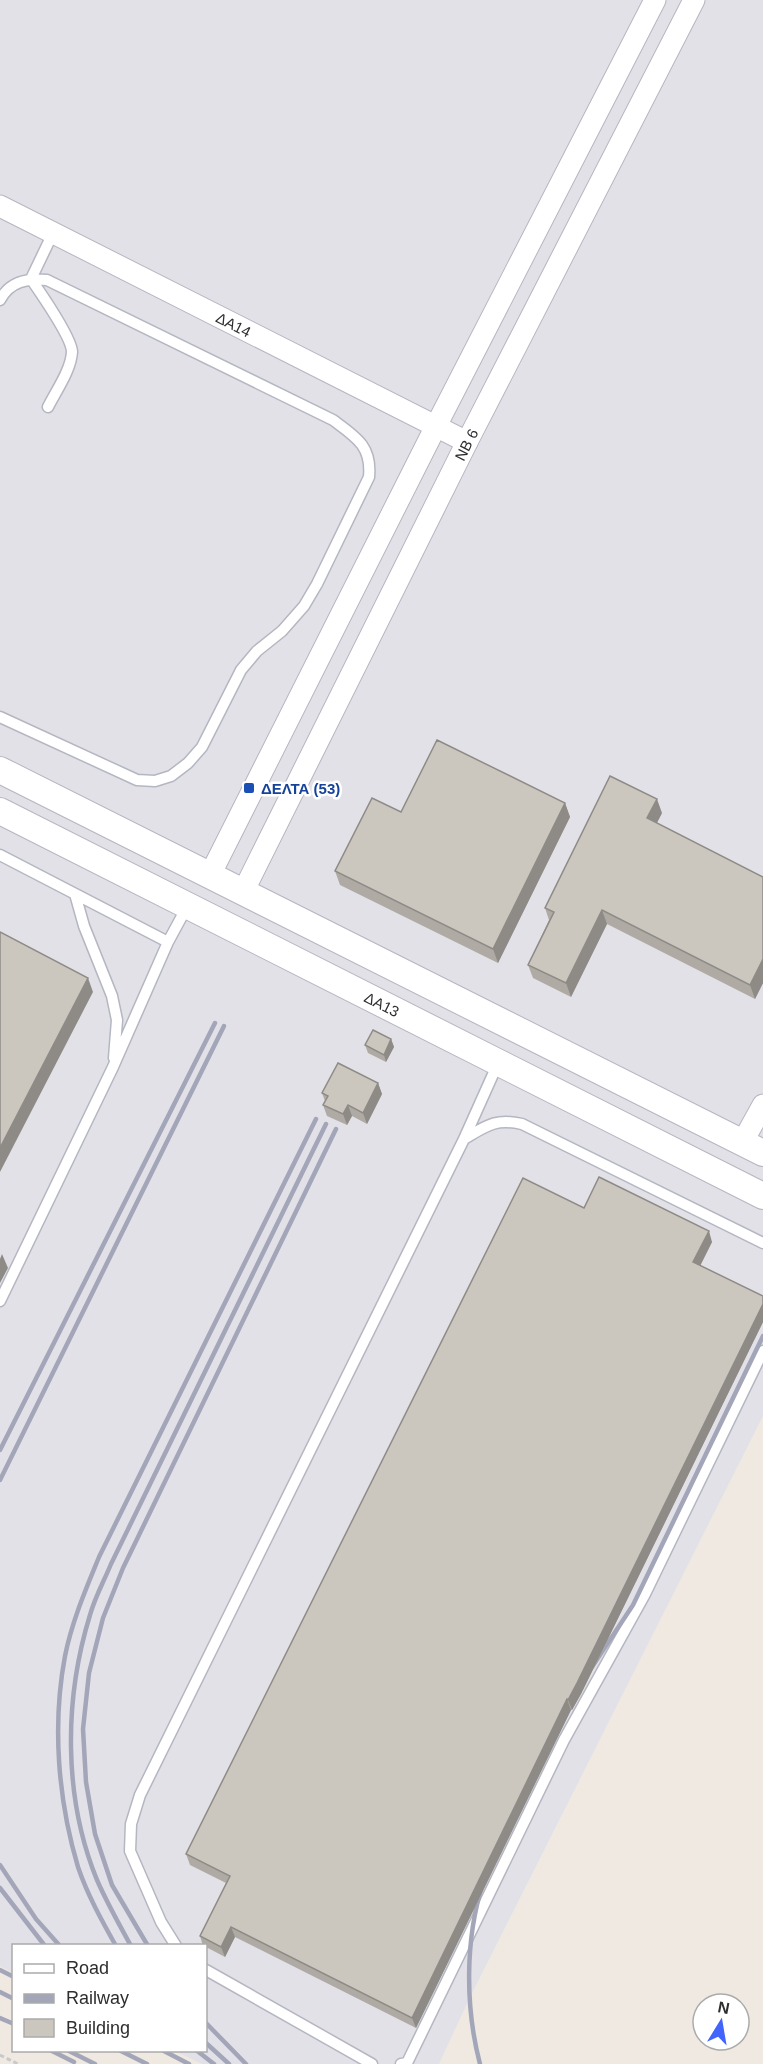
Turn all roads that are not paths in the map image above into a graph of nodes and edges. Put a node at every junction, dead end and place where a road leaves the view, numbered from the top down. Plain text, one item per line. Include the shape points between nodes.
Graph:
1 (655, 0) edge
2 (694, 0) edge
3 (0, 206) edge
4 (52, 233) junction
5 (32, 279) junction
6 (0, 300) edge
7 (48, 407) dead end
8 (436, 426) junction
9 (467, 442) junction
10 (0, 717) edge
11 (0, 770) edge
12 (0, 811) edge
13 (0, 855) edge
14 (210, 875) junction
15 (243, 892) junction
16 (75, 894) junction
17 (199, 910) junction
18 (168, 942) junction
19 (499, 1061) junction
20 (113, 1066) junction
21 (763, 1105) edge
22 (464, 1139) junction
23 (753, 1148) edge
24 (726, 1177) junction
25 (763, 1196) edge
26 (763, 1243) edge
27 (0, 1301) edge
28 (763, 1351) edge
29 (175, 1944) edge
30 (207, 1971) edge
31 (372, 2064) edge
32 (401, 2064) edge

1 - 8 street
2 - 9 street, ΝΒ 6
3 - 4 street, ΔΑ14
4 - 5 lane
4 - 8 street, ΔΑ14
5 - 6 lane via 11,286
5 - 7 lane via 72,349
5 - 10 lane via 47,280 333,420 358,438 370,463 369,477 304,606 242,670 202,747 171,776 155,781 137,780
8 - 9 street, ΔΑ14
8 - 14 street
9 - 15 street, ΝΒ 6
11 - 14 street
12 - 17 street, ΔΑ13
13 - 16 lane
14 - 15 street
14 - 17 street
15 - 17 street
15 - 23 street
16 - 18 lane
16 - 20 lane via 112,996 117,1020
17 - 18 lane
17 - 19 street, ΔΑ13
18 - 20 lane
19 - 22 lane
19 - 24 street, ΔΑ13
20 - 27 lane
21 - 23 street
22 - 26 lane via 493,1122 522,1124
22 - 29 lane via 140,1795 131,1824 130,1851 160,1922
23 - 24 street
24 - 25 street, ΔΑ13
28 - 32 lane via 645,1594 564,1740 407,2063
30 - 31 lane

